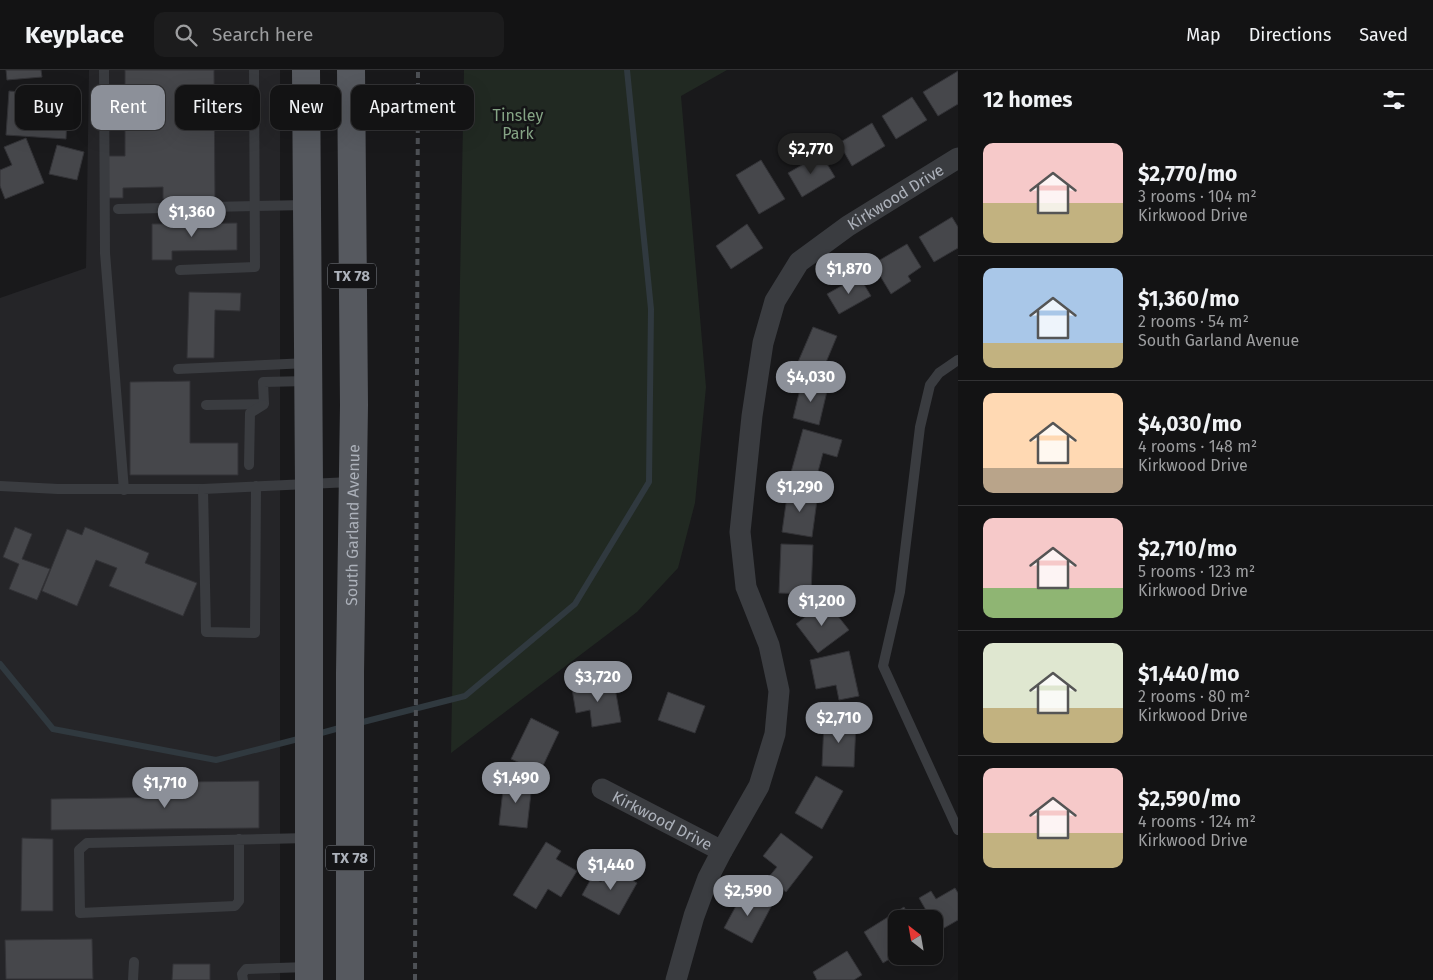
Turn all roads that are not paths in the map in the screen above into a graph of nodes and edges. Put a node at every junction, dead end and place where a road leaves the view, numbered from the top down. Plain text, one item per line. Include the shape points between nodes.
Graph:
1 (104, 70) edge
2 (254, 70) edge
3 (306, 70) edge
4 (351, 70) edge
5 (958, 158) edge
6 (308, 206) junction
7 (254, 207) junction
8 (118, 209) dead end
9 (180, 270) dead end
10 (958, 360) edge
11 (178, 369) dead end
12 (309, 372) junction
13 (264, 404) junction
14 (206, 405) dead end
15 (250, 465) dead end
16 (353, 482) junction
17 (310, 483) junction
18 (0, 486) edge
19 (256, 486) junction
20 (204, 489) junction
21 (124, 490) junction
22 (602, 789) dead end
23 (958, 830) edge
24 (309, 838) junction
25 (239, 839) junction
26 (722, 851) junction
27 (134, 962) dead end
28 (308, 973) edge
29 (134, 980) edge
30 (242, 980) edge
31 (350, 980) edge
32 (676, 980) edge

1 - 21 lane via 105,253
2 - 7 lane
3 - 6 main road, TX 78
4 - 16 main road, South Garland Avenue / TX 78
5 - 26 street, Kirkwood Drive via 848,226 799,262 775,301 763,343 740,532 746,587 769,645 779,691 776,734 759,786
6 - 7 lane
6 - 12 main road, TX 78
7 - 8 lane
7 - 9 lane via 255,268
10 - 23 lane via 939,373 930,385 920,427 900,592 883,666
11 - 12 lane
12 - 13 lane via 263,382
12 - 17 main road, TX 78
13 - 14 lane
13 - 15 lane via 250,413
16 - 17 lane
16 - 31 main road, South Garland Avenue / TX 78
17 - 19 lane
17 - 24 main road, TX 78
18 - 21 lane
19 - 20 lane
19 - 20 lane via 255,633 206,632
20 - 21 lane
22 - 26 street, Kirkwood Drive
24 - 25 lane
24 - 28 main road, TX 78
25 - 25 lane via 87,843 79,850 80,913 235,906 239,901
26 - 32 street, Kirkwood Drive via 694,916
27 - 29 lane
28 - 30 lane via 246,969

